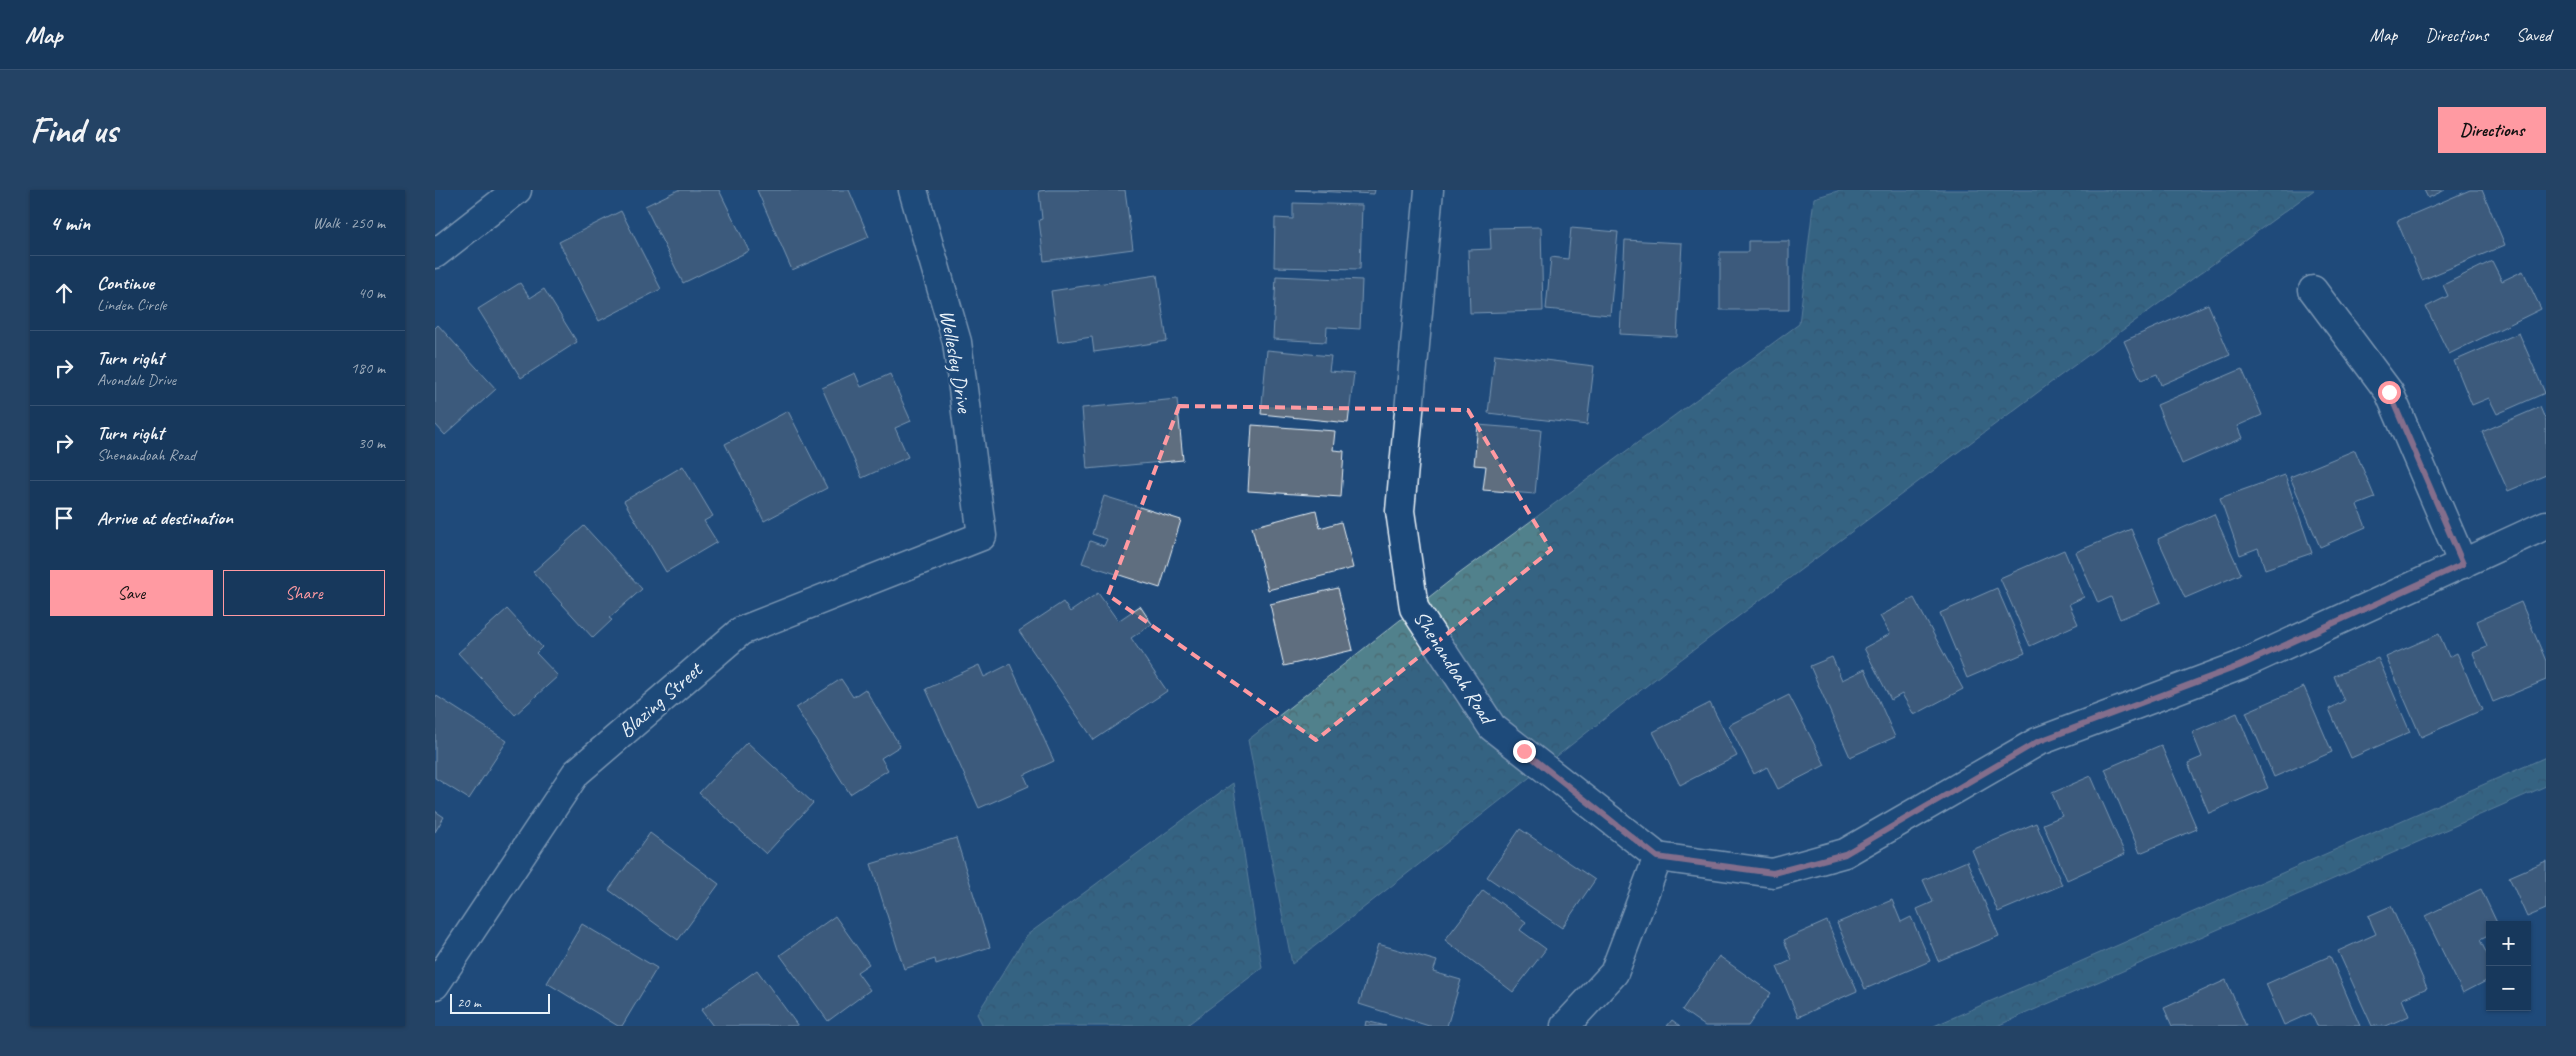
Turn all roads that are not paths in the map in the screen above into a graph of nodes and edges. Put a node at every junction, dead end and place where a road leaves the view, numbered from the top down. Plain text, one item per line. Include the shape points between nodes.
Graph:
1 (517, 190) edge
2 (913, 190) edge
3 (1429, 190) edge
4 (435, 254) edge
5 (2313, 290) dead end
6 (2546, 525) edge
7 (982, 536) joint
8 (2463, 564) junction
9 (1657, 857) junction
10 (435, 985) edge
11 (1565, 1026) edge

1 - 4 street
2 - 7 street, Wellesley Drive via 957,342
3 - 9 street, Shenandoah Road via 1400,512 1413,608 1493,727
5 - 8 street via 2389,392
6 - 8 street
7 - 10 street, Blazing Street via 741,631 576,773
8 - 9 street via 2239,666 2037,742 1845,854 1773,873
9 - 11 street via 1614,974

